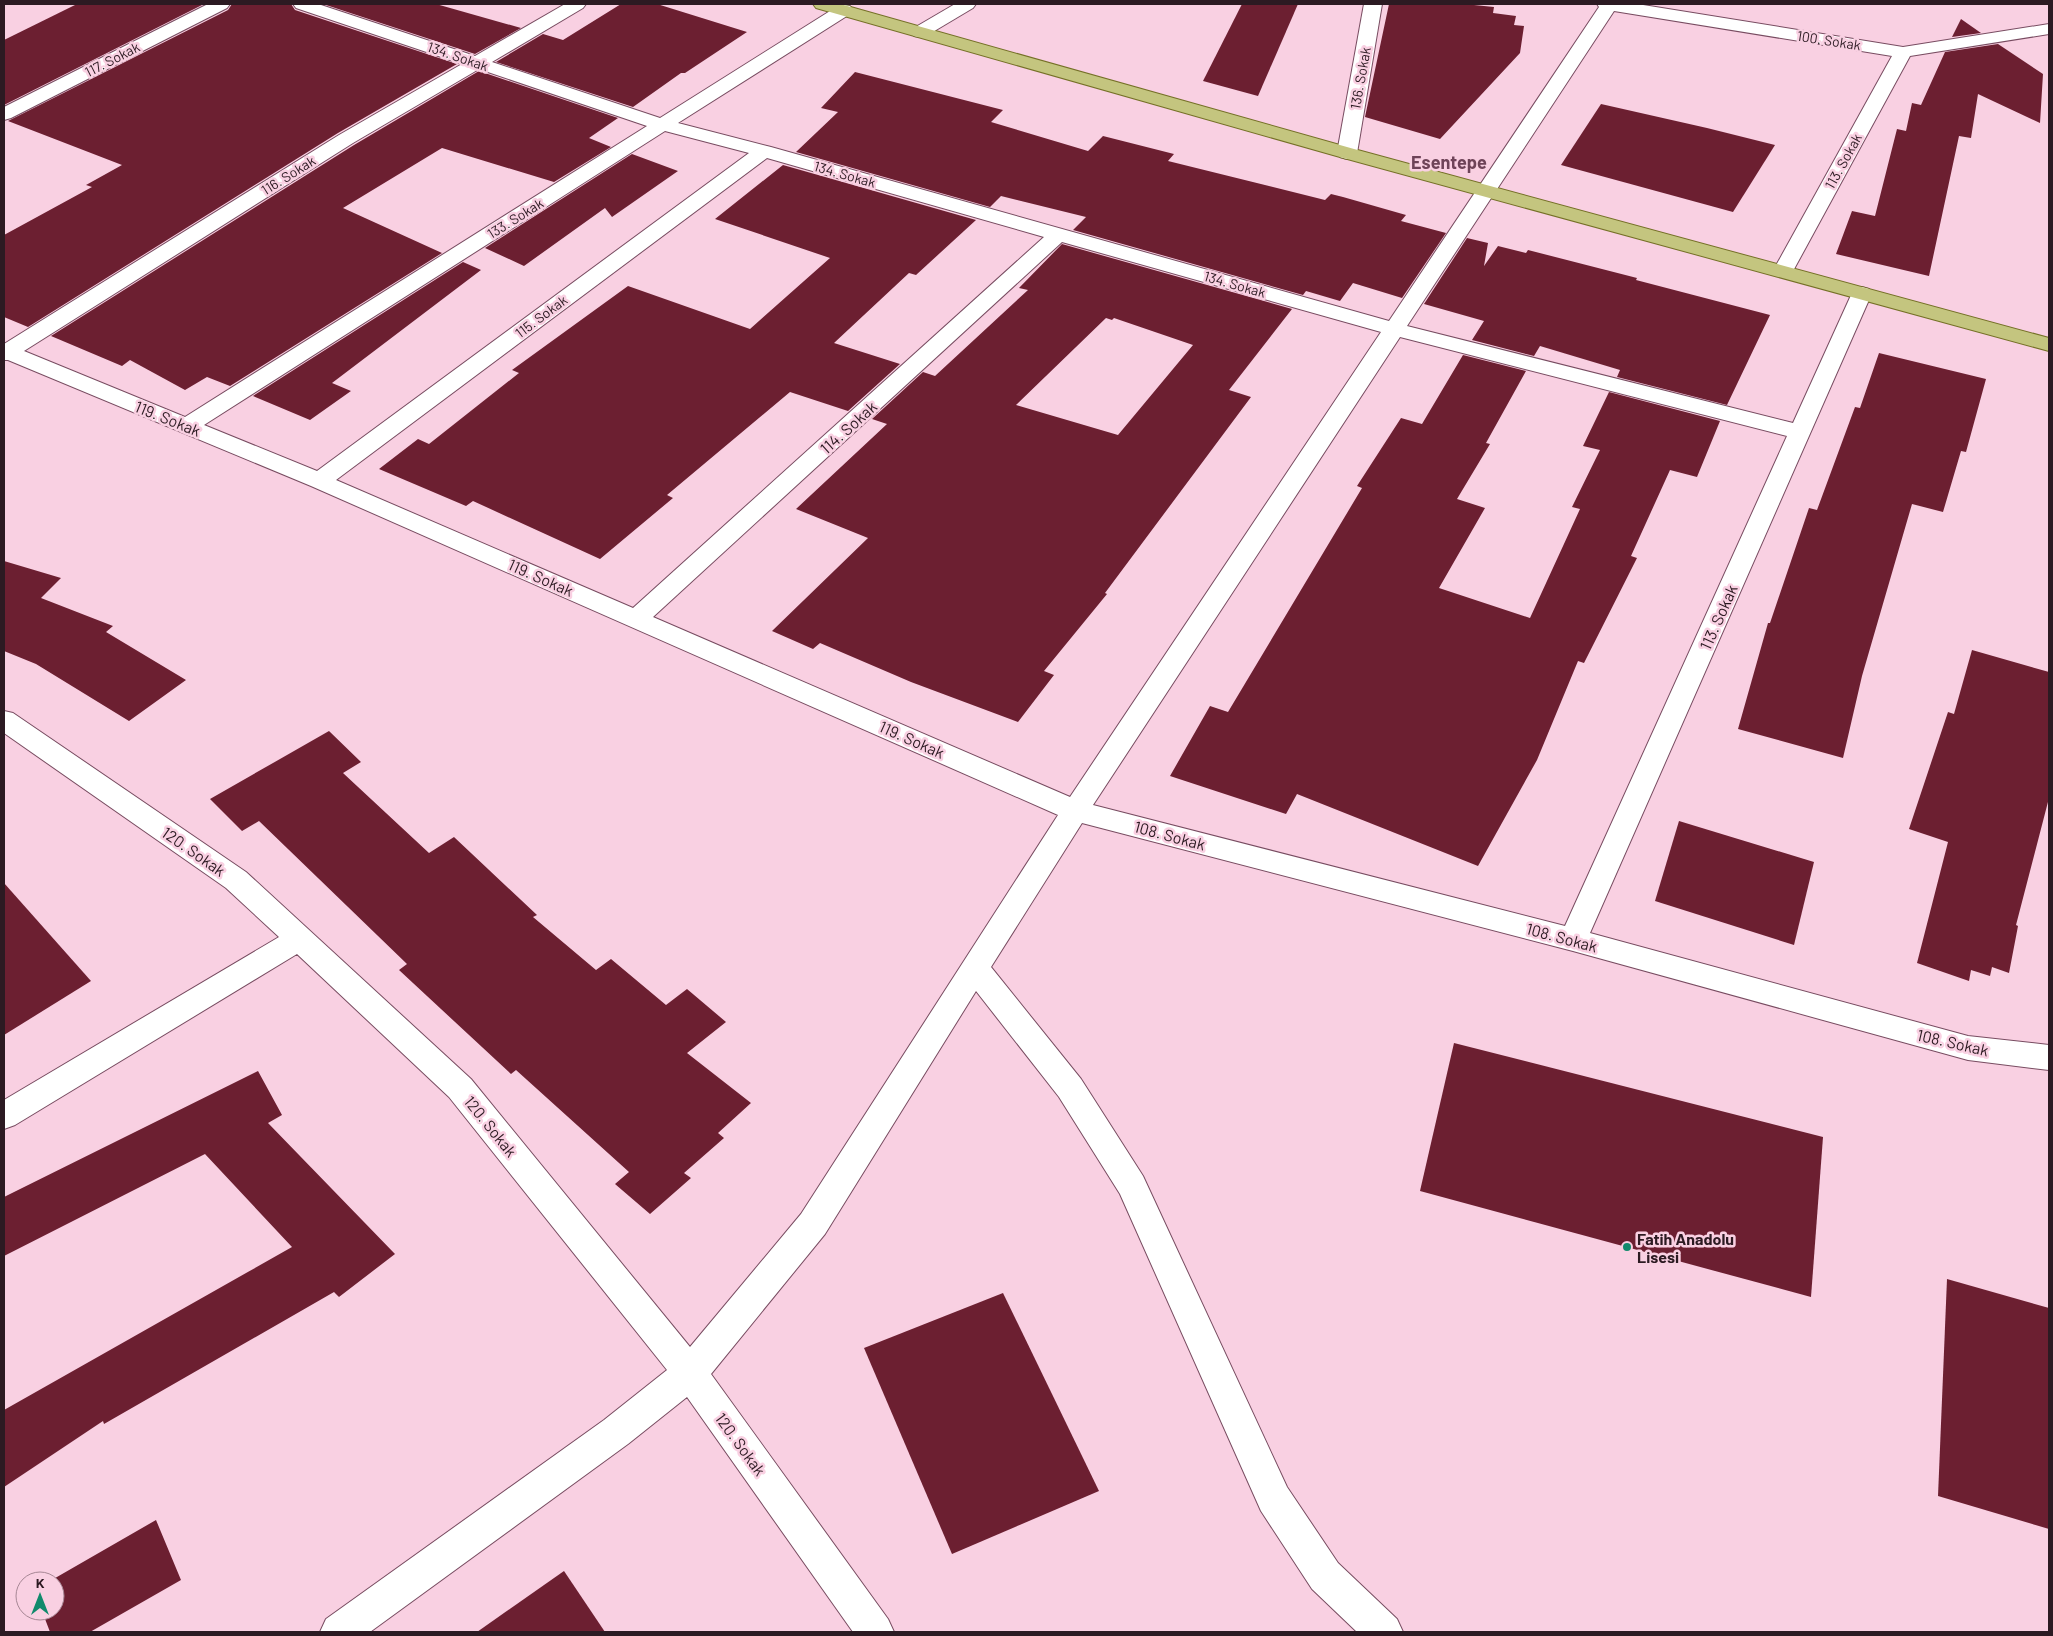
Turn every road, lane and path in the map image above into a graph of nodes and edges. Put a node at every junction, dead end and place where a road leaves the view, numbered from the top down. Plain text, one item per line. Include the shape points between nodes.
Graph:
1 (221, 4) edge
2 (302, 4) edge
3 (577, 4) edge
4 (822, 4) edge
5 (967, 4) edge
6 (1373, 4) edge
7 (1609, 4) edge
8 (844, 10) junction
9 (2049, 29) edge
10 (920, 32) junction
11 (1903, 52) junction
12 (476, 63) junction
13 (4, 114) edge
14 (663, 125) junction
15 (764, 151) junction
16 (1347, 153) junction
17 (1485, 191) junction
18 (1059, 234) junction
19 (1782, 271) junction
20 (1862, 293) junction
21 (1394, 329) junction
22 (2049, 345) edge
23 (5, 352) edge
24 (186, 426) junction
25 (1800, 432) junction
26 (319, 481) junction
27 (636, 619) junction
28 (4, 720) edge
29 (1075, 811) junction
30 (299, 939) junction
31 (1574, 940) junction
32 (975, 968) junction
33 (2049, 1058) edge
34 (4, 1116) edge
35 (690, 1373) junction
36 (339, 1632) edge
37 (876, 1632) edge
38 (1384, 1632) edge

1 - 13 street, 117. Sokak
2 - 12 street, 134. Sokak
3 - 12 street, 116. Sokak
4 - 8 main road
5 - 10 street
6 - 16 street, 136. Sokak
7 - 11 street, 100. Sokak
7 - 17 street
8 - 10 main road
8 - 14 street, 133. Sokak
9 - 11 street, 100. Sokak
10 - 16 main road
11 - 19 street, 113. Sokak
12 - 14 street, 134. Sokak
12 - 23 street, 116. Sokak via 346,139
14 - 15 street, 134. Sokak
14 - 24 street, 133. Sokak
15 - 18 street, 134. Sokak
15 - 26 street, 115. Sokak
16 - 17 main road
17 - 19 main road
17 - 21 street
18 - 21 street, 134. Sokak
18 - 27 street, 114. Sokak
19 - 20 main road
20 - 22 main road
20 - 25 street, 113. Sokak
21 - 25 street, 134. Sokak
21 - 29 street
23 - 24 street, 119. Sokak
24 - 26 street, 119. Sokak
25 - 31 street, 113. Sokak
26 - 27 street, 119. Sokak
27 - 29 street, 119. Sokak
28 - 30 street, 120. Sokak via 236,880
29 - 31 street, 108. Sokak
29 - 32 street
30 - 34 street
30 - 35 street, 120. Sokak via 460,1088
31 - 33 street, 108. Sokak via 1968,1048
32 - 35 street via 813,1224
32 - 38 street via 1070,1088 1132,1186 1274,1499 1325,1576
35 - 36 street via 616,1432
35 - 37 street, 120. Sokak

